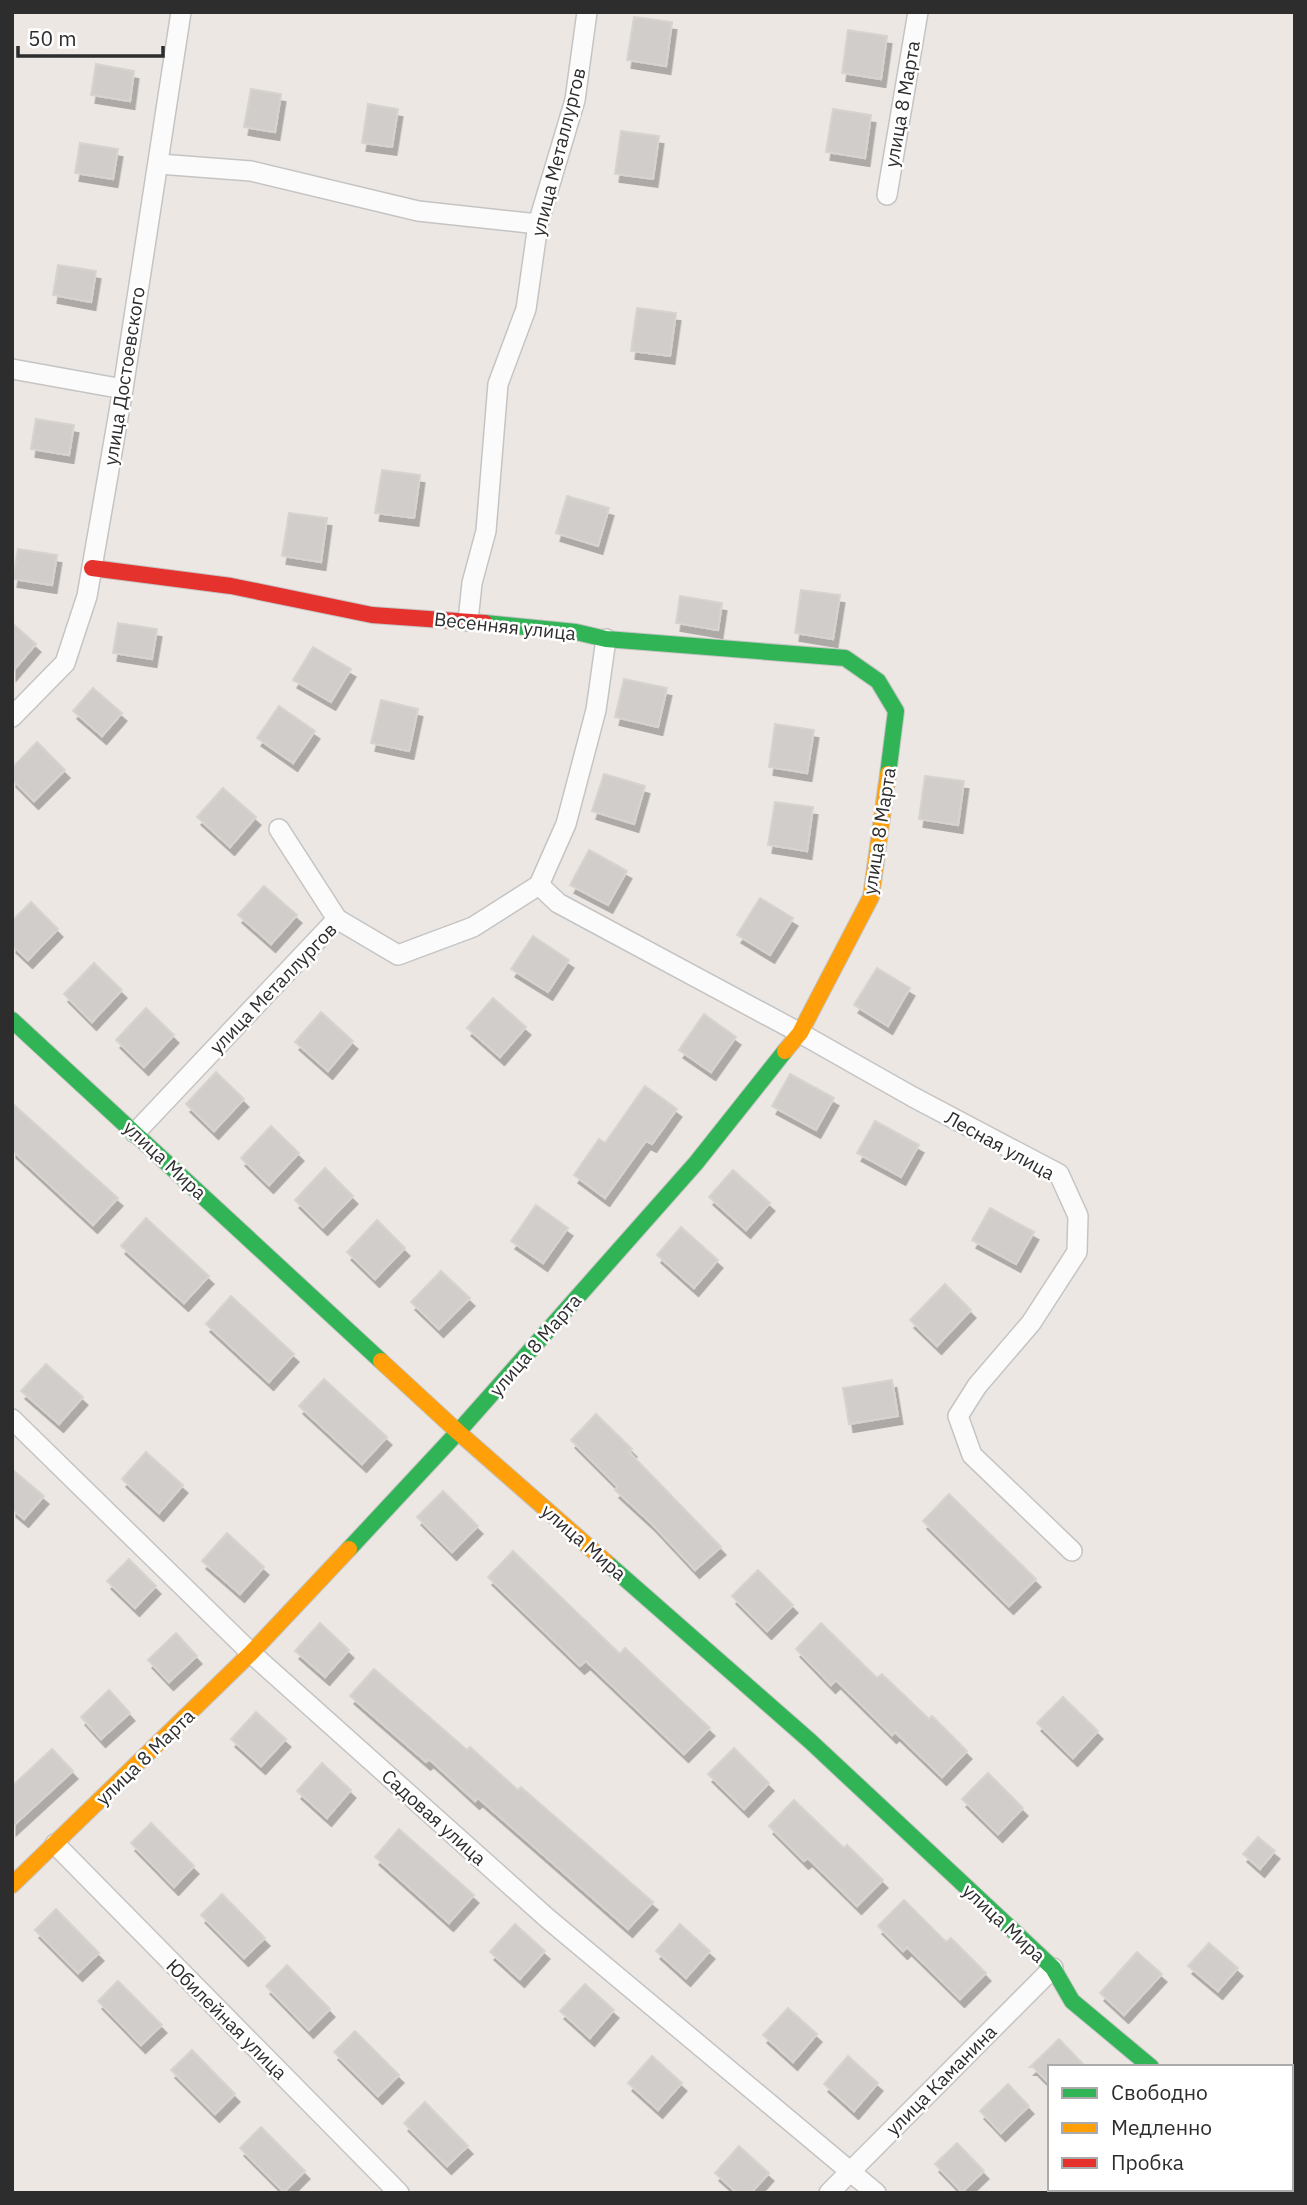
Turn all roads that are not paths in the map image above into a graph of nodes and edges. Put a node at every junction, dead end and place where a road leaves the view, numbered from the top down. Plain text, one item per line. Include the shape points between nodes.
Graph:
1 (181, 12) edge
2 (587, 12) edge
3 (918, 12) edge
4 (159, 164) junction
5 (887, 195) dead end
6 (538, 225) junction
7 (12, 369) edge
8 (123, 389) junction
9 (92, 568) junction
10 (468, 621) junction
11 (606, 639) junction
12 (896, 711) joint
13 (12, 717) edge
14 (279, 829) dead end
15 (538, 885) junction
16 (337, 919) junction
17 (12, 1020) edge
18 (800, 1033) junction
19 (135, 1133) junction
20 (15, 1426) edge
21 (458, 1432) junction
22 (1072, 1551) dead end
23 (251, 1653) junction
24 (55, 1844) junction
25 (12, 1885) edge
26 (1053, 1968) junction
27 (1149, 2065) edge
28 (850, 2172) junction
29 (399, 2193) edge
30 (829, 2193) edge
31 (876, 2193) edge

1 - 4 street, улица Достоевского
2 - 6 street, улица Металлургов via 575,100
3 - 5 street, улица 8 Марта
4 - 6 street via 251,171 418,211
4 - 8 street, улица Достоевского
6 - 10 street, улица Металлургов via 526,309 498,383 486,531 472,583
7 - 8 street
8 - 9 street, улица Достоевского
9 - 10 street, Весенняя улица via 231,586 372,615
9 - 13 street, улица Достоевского via 65,663
10 - 11 street, Весенняя улица
11 - 12 street, Весенняя улица via 845,658 878,681
11 - 15 street via 596,710 566,824
12 - 18 street, улица 8 Марта via 871,897
14 - 16 street
15 - 16 street, улица Металлургов via 473,927 398,956
15 - 18 street, Лесная улица via 558,903
16 - 19 street, улица Металлургов
17 - 19 street, улица Мира
18 - 21 street, улица 8 Марта via 696,1163
18 - 22 street, Лесная улица via 1059,1174 1078,1216 1077,1252 1031,1323 977,1386 958,1416 972,1455
19 - 21 street, улица Мира
20 - 23 street, Садовая улица
21 - 23 street, улица 8 Марта
21 - 26 street, улица Мира via 810,1741
23 - 24 street, улица 8 Марта
23 - 28 street, Садовая улица via 547,1918
24 - 25 street, улица 8 Марта
24 - 29 street, Юбилейная улица
26 - 27 street, улица Мира via 1072,2001
26 - 28 street, улица Каманина
28 - 30 street, улица Каманина
28 - 31 street, Садовая улица

